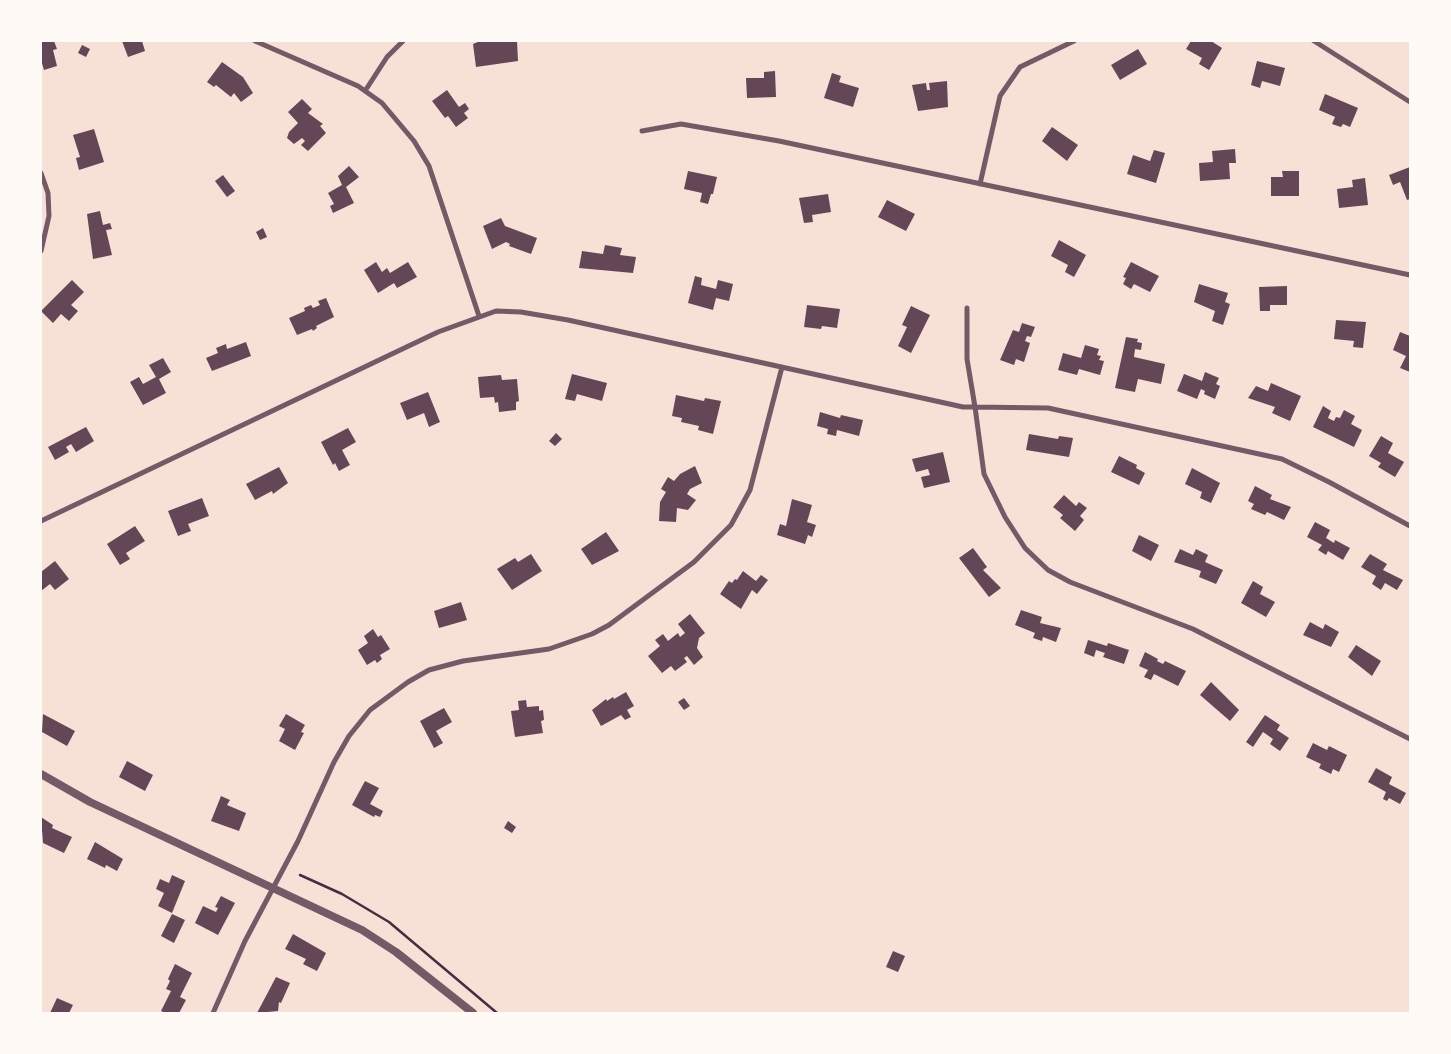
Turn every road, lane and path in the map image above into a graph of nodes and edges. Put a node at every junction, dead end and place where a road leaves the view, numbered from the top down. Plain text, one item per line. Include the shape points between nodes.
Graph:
1 (255, 41) edge
2 (403, 41) edge
3 (1074, 41) edge
4 (1314, 41) edge
5 (365, 91) junction
6 (1410, 102) edge
7 (642, 131) dead end
8 (41, 173) edge
9 (980, 184) junction
10 (41, 251) edge
11 (1410, 275) edge
12 (967, 308) dead end
13 (479, 316) junction
14 (782, 367) junction
15 (975, 407) junction
16 (41, 521) edge
17 (1410, 526) edge
18 (1410, 740) edge
19 (41, 774) edge
20 (300, 875) dead end
21 (273, 888) junction
22 (213, 1013) edge
23 (472, 1013) edge
24 (497, 1013) edge

1 - 5 street via 330,72
2 - 5 street
3 - 9 street via 1020,68 1000,96
4 - 6 street
5 - 13 street via 382,103 414,141 429,166
7 - 9 street via 680,124 778,141
8 - 10 street via 48,193 49,216
9 - 11 street
12 - 15 street via 967,359
13 - 14 street via 496,311 521,312
13 - 16 street via 438,332
14 - 15 street via 962,407
14 - 21 street via 750,490 731,525 713,545 592,634 549,649 463,661 429,670 387,696 370,710 349,736
15 - 17 street via 1048,408 1282,459
15 - 18 street via 984,474 1025,548 1048,570 1070,582 1193,629
19 - 21 street via 90,802
20 - 24 path via 342,894 389,922
21 - 22 street
21 - 23 street via 362,930 396,952

